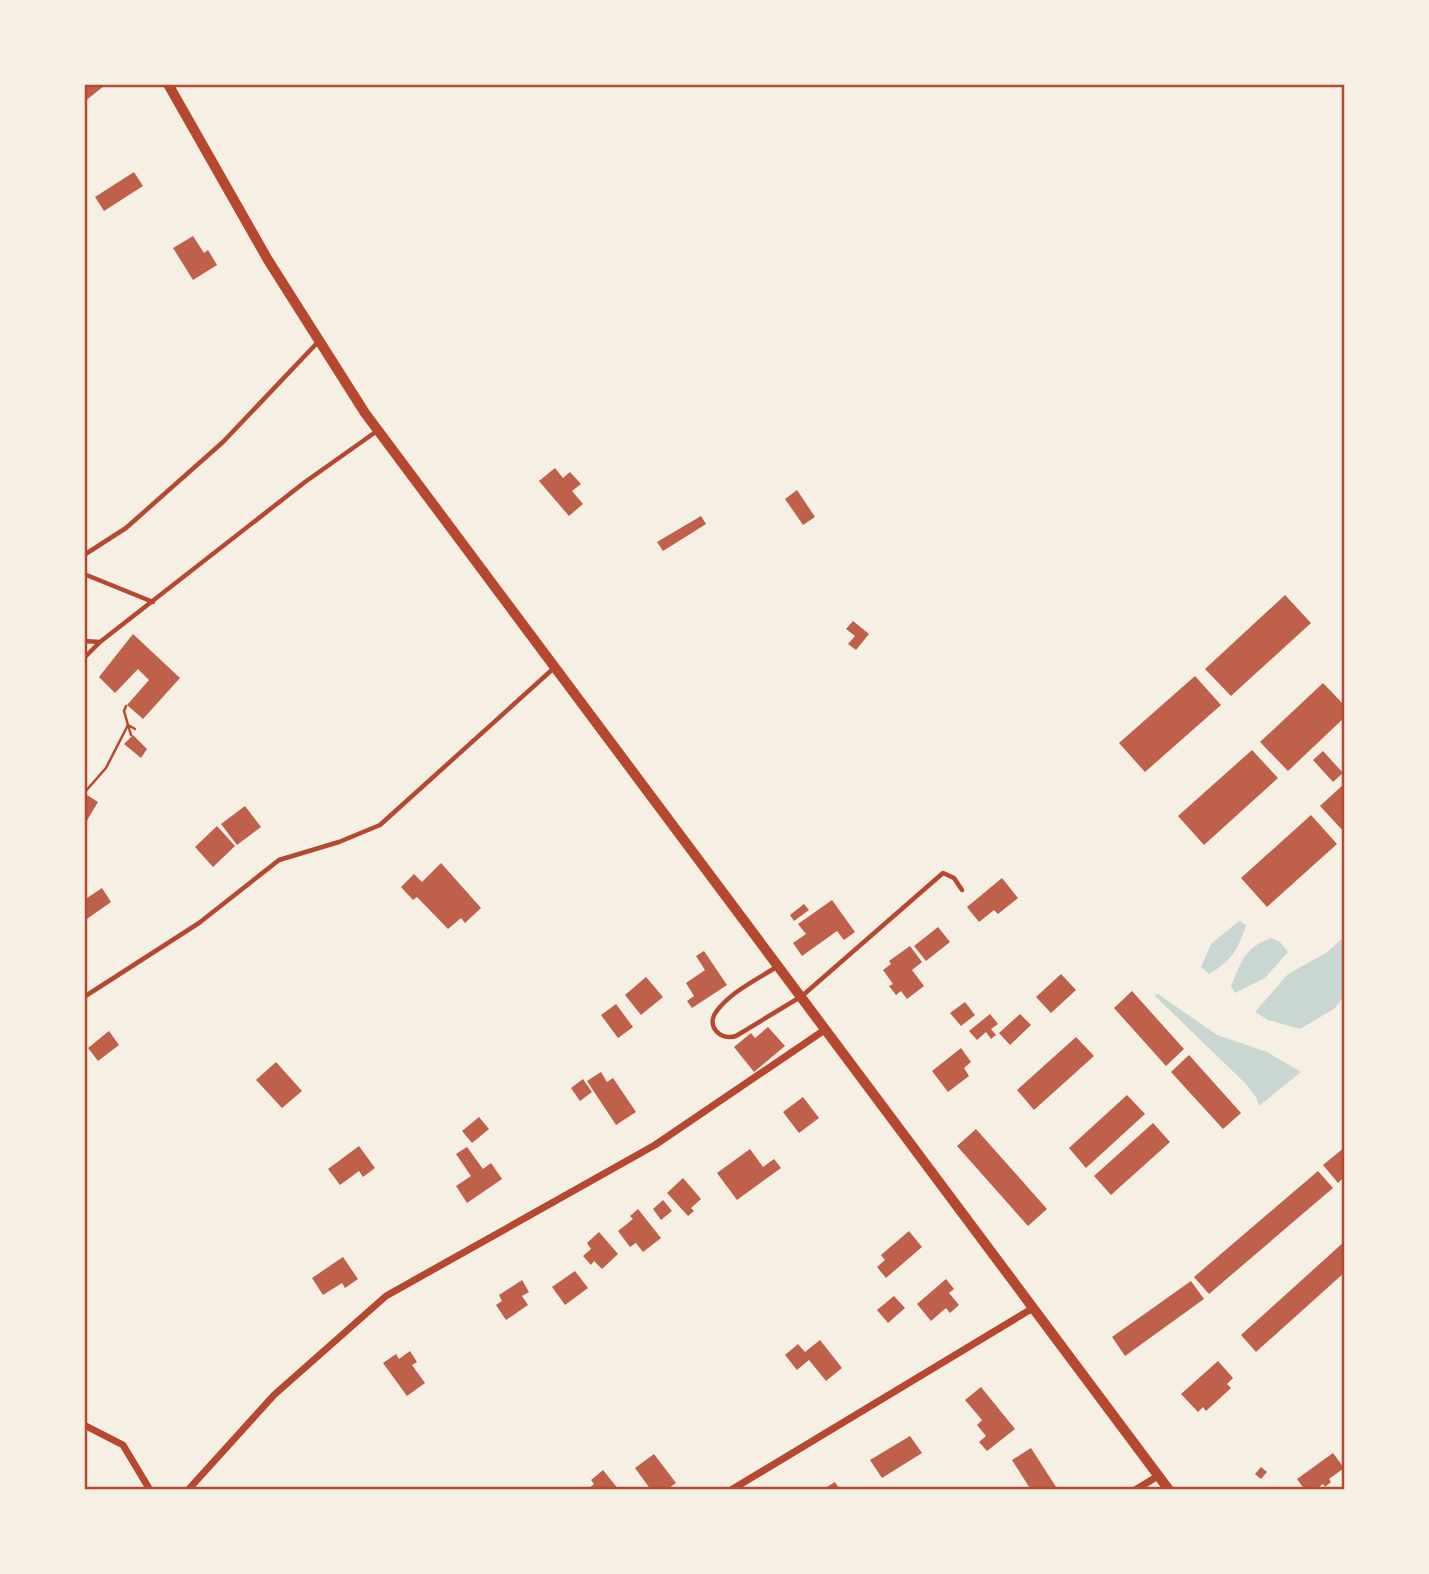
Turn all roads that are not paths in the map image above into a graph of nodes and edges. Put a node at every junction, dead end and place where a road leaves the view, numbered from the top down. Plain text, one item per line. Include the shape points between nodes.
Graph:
1 (168, 84) edge
2 (319, 341) junction
3 (378, 431) junction
4 (84, 555) edge
5 (84, 574) edge
6 (153, 602) junction
7 (84, 641) edge
8 (100, 642) junction
9 (84, 658) edge
10 (555, 667) junction
11 (962, 890) dead end
12 (779, 966) junction
13 (802, 996) junction
14 (84, 997) edge
15 (826, 1029) junction
16 (1033, 1308) junction
17 (84, 1425) edge
18 (1158, 1476) junction
19 (150, 1490) edge
20 (188, 1490) edge
21 (731, 1490) edge
22 (1135, 1490) edge
23 (1169, 1490) edge

1 - 2 street
2 - 3 street
2 - 4 lane via 223,442 126,528
3 - 6 lane via 305,482
3 - 10 street
5 - 6 lane
6 - 8 lane
7 - 8 lane
8 - 9 lane
10 - 12 street
10 - 14 lane via 380,825 279,860 199,923
11 - 13 lane via 954,878 943,873
12 - 13 street
12 - 13 lane via 718,1010 712,1025 716,1031 720,1036 736,1036
13 - 15 street
15 - 16 street
15 - 20 street via 655,1145 386,1296 274,1395
16 - 18 street
16 - 21 street
17 - 19 street via 123,1445
18 - 22 street
18 - 23 street

